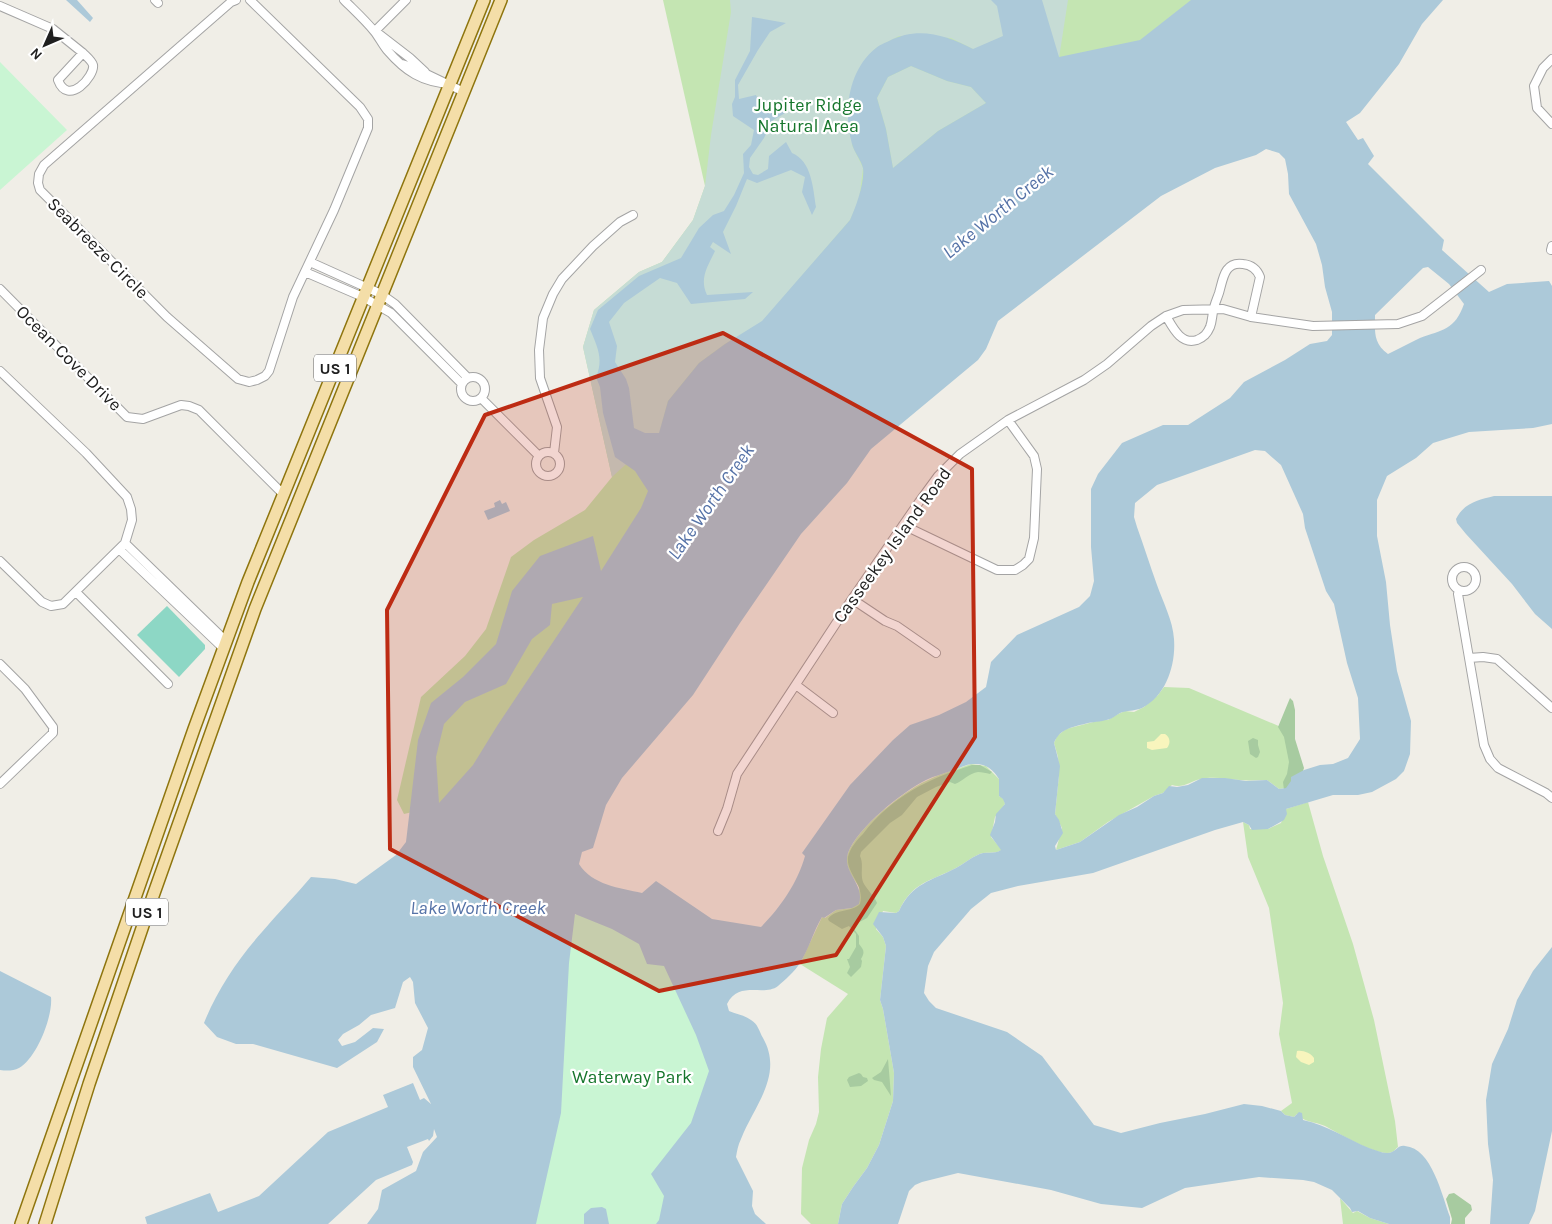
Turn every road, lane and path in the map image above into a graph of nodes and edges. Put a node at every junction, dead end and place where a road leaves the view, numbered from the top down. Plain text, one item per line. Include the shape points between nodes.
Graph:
1 (236, 0) edge
2 (250, 0) edge
3 (344, 0) edge
4 (406, 0) edge
5 (484, 0) edge
6 (501, 0) edge
7 (0, 6) edge
8 (374, 31) junction
9 (83, 53) junction
10 (1552, 59) edge
11 (401, 64) junction
12 (424, 72) junction
13 (450, 84) junction
14 (464, 92) junction
15 (1552, 124) edge
16 (633, 215) dead end
17 (310, 262) junction
18 (1481, 270) dead end
19 (331, 271) junction
20 (305, 272) junction
21 (327, 282) junction
22 (0, 288) edge
23 (365, 292) junction
24 (381, 294) junction
25 (377, 305) junction
26 (1213, 309) junction
27 (1166, 316) junction
28 (1251, 316) junction
29 (0, 371) edge
30 (331, 376) junction
31 (468, 378) junction
32 (462, 384) junction
33 (481, 398) junction
34 (1008, 420) junction
35 (554, 453) junction
36 (539, 456) junction
37 (283, 494) junction
38 (296, 507) junction
39 (903, 525) junction
40 (125, 542) junction
41 (119, 549) junction
42 (0, 561) edge
43 (248, 582) junction
44 (1459, 590) dead end
45 (76, 592) junction
46 (852, 599) junction
47 (225, 644) junction
48 (936, 653) dead end
49 (1469, 658) junction
50 (0, 664) edge
51 (168, 684) dead end
52 (796, 685) junction
53 (1552, 708) edge
54 (218, 711) junction
55 (833, 713) dead end
56 (0, 784) edge
57 (1552, 798) edge
58 (162, 824) junction
59 (718, 832) dead end
60 (153, 896) junction
61 (135, 899) junction
62 (110, 1022) junction
63 (21, 1224) edge
64 (45, 1224) edge

1 - 20 street, Seabreeze Circle via 44,165 38,174 38,183 40,190 62,213 167,317 242,380 257,380 267,373
2 - 17 street, Seabreeze Circle via 360,107 368,119 368,128
3 - 8 street
4 - 8 street
5 - 13 main road, US 1
6 - 14 main road, US 1
7 - 9 street via 53,29
8 - 11 street
8 - 12 street
9 - 9 street via 58,80 65,91 78,89 92,73 92,62
10 - 15 street via 1534,86 1537,108
11 - 12 street
11 - 13 street via 418,77 433,83
12 - 13 street
13 - 14 street
13 - 23 main road, US 1
14 - 24 main road, US 1
16 - 35 street via 593,246 562,279 543,318 540,378 557,427
17 - 19 street
17 - 20 street, Seabreeze Circle
18 - 28 street, Casseekey Island Road via 1434,308 1414,320 1398,324 1312,326
19 - 21 street
19 - 23 street
20 - 21 street
21 - 23 street
22 - 37 street, Ocean Cove Drive via 127,417 144,419 181,405 194,408
23 - 24 street
23 - 25 street
23 - 30 main road, US 1
24 - 25 main road, US 1
24 - 31 street via 395,304
25 - 32 street via 391,313
25 - 38 main road, US 1
26 - 27 street, Casseekey Island Road via 1183,310
26 - 27 street via 1212,324 1206,336 1196,341 1186,341 1178,335
26 - 28 street, Casseekey Island Road
26 - 28 street via 1222,277 1229,268 1239,263 1246,264 1254,267 1260,277
27 - 34 street, Casseekey Island Road via 1084,380
29 - 40 street via 127,497 132,520
30 - 37 main road, US 1
30 - 38 main road via 323,414 294,487
31 - 32 street
31 - 33 street via 476,377 483,382 485,392
32 - 33 street via 462,393 467,400
33 - 36 street
34 - 39 street, Casseekey Island Road via 960,454 938,476
34 - 39 street via 1034,456 1037,469 1034,538 1029,558 1023,565 1015,570 996,570
35 - 36 street
35 - 36 street via 560,460 560,468 549,476 542,475 536,468
37 - 43 main road, US 1
38 - 54 main road, US 1
39 - 46 street, Casseekey Island Road
40 - 41 street
40 - 47 street
41 - 45 street
41 - 47 street
42 - 45 street via 42,602 51,606 63,604
43 - 47 main road, US 1
43 - 54 main road via 254,592 218,694
44 - 49 street
45 - 51 street
46 - 48 street
46 - 52 street, Casseekey Island Road
47 - 58 main road, US 1
49 - 53 street via 1497,659
49 - 57 street via 1484,745 1490,759 1498,768
50 - 56 street via 25,689 53,727 52,733
52 - 55 street
52 - 59 street, Casseekey Island Road via 737,774
54 - 60 main road, US 1
58 - 60 main road via 162,843 148,881
58 - 61 main road, US 1
60 - 62 main road, US 1
61 - 62 main road via 141,911 115,992
61 - 63 main road, US 1
62 - 64 main road, US 1

